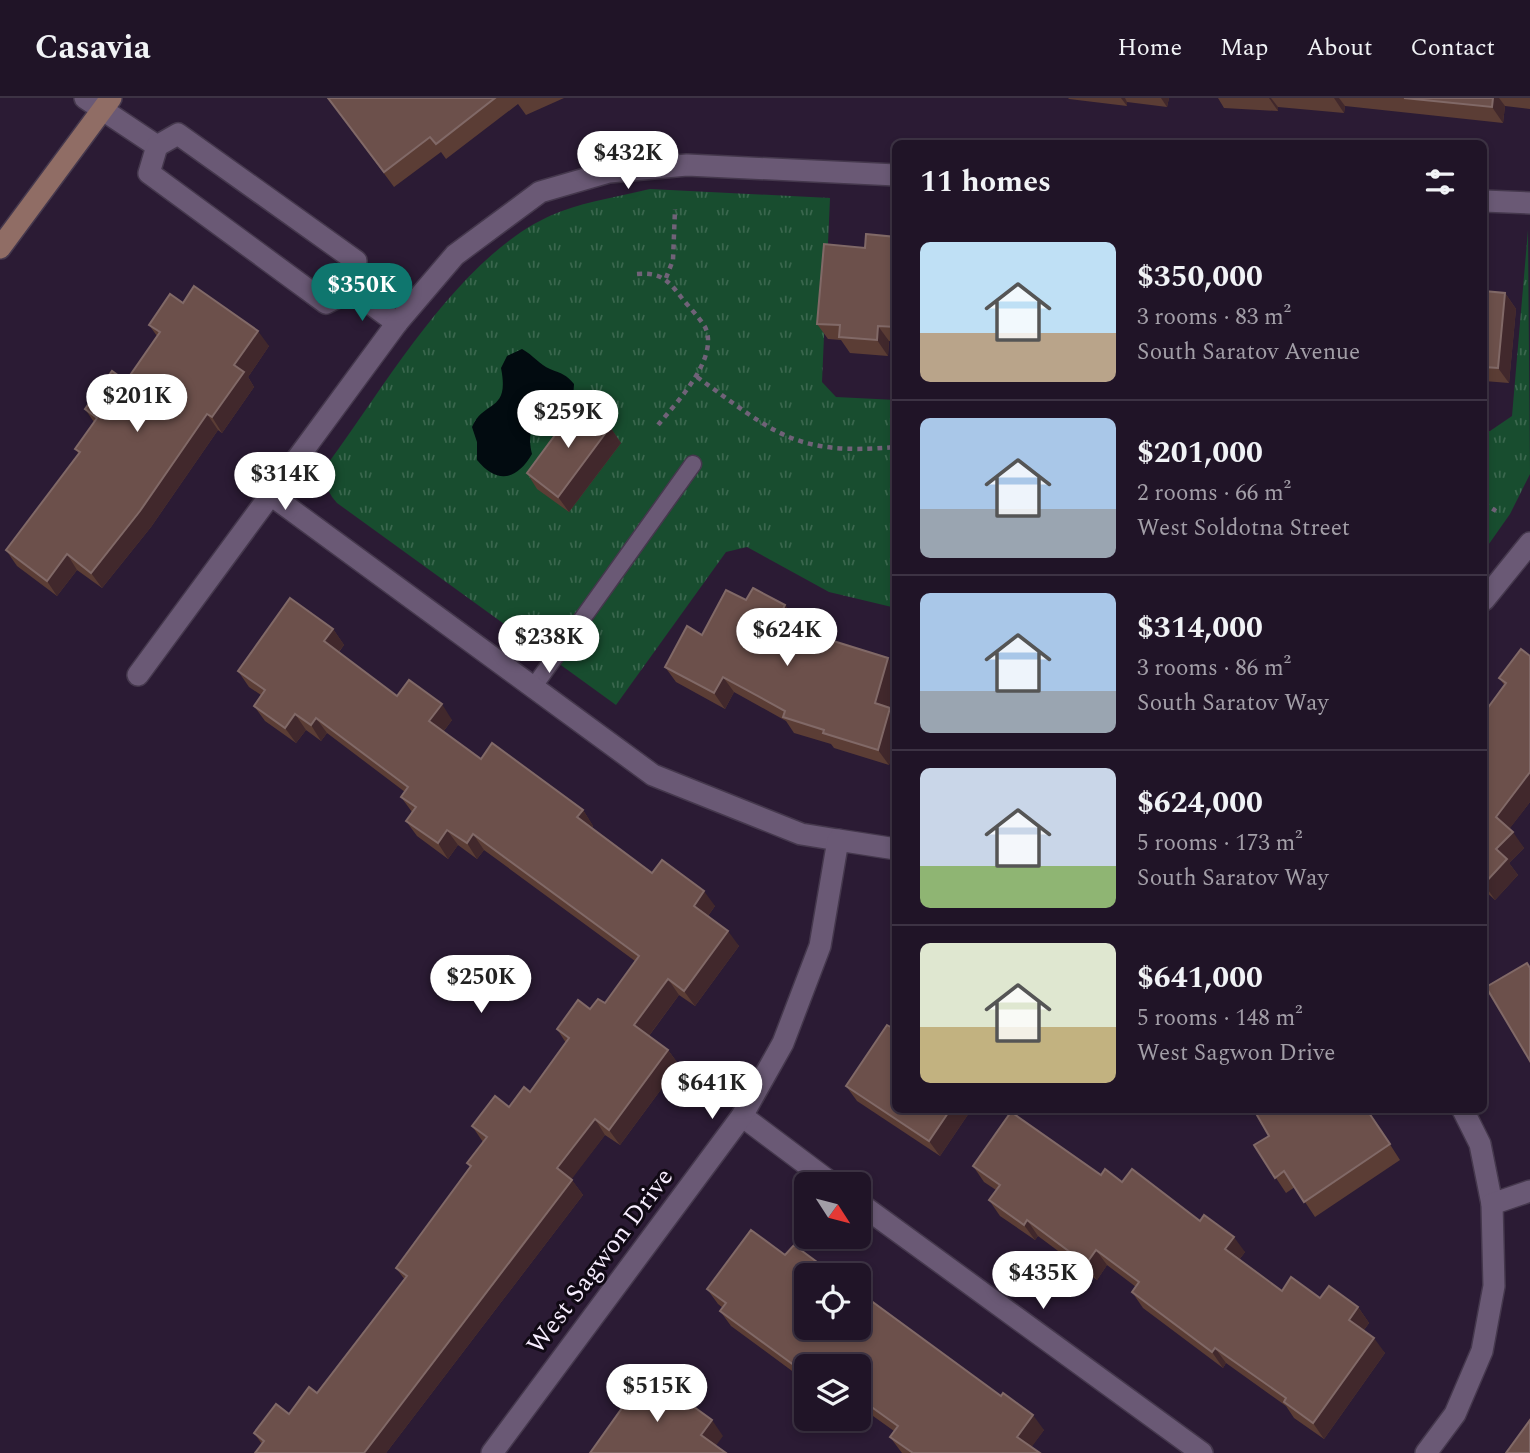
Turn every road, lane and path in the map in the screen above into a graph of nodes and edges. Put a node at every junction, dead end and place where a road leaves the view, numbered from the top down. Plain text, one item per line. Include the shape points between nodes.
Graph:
1 (99, 102) edge
2 (157, 146) junction
3 (892, 175) edge
4 (1487, 201) edge
5 (1530, 203) edge
6 (675, 209) dead end
7 (0, 248) edge
8 (637, 274) dead end
9 (666, 278) junction
10 (352, 290) junction
11 (397, 323) junction
12 (696, 377) junction
13 (658, 425) dead end
14 (892, 447) edge
15 (693, 464) dead end
16 (271, 495) junction
17 (1487, 505) edge
18 (1496, 511) dead end
19 (1530, 543) edge
20 (1487, 596) edge
21 (138, 675) dead end
22 (532, 689) junction
23 (838, 840) junction
24 (892, 848) edge
25 (1464, 1113) edge
26 (742, 1116) junction
27 (817, 1172) edge
28 (1530, 1191) edge
29 (1492, 1204) junction
30 (872, 1212) edge
31 (492, 1453) edge
32 (1202, 1453) edge
33 (1426, 1453) edge

1 - 2 street
1 - 7 street
2 - 10 street via 178,134 356,261
2 - 10 street via 149,173 326,303
3 - 11 street via 687,165 586,178 540,192 455,255
4 - 5 street
6 - 9 path via 673,260
8 - 9 path
9 - 12 path via 705,328 707,348
10 - 11 street
11 - 16 street
12 - 13 path
12 - 14 path via 776,433 798,442 858,450
15 - 22 lane
16 - 21 street
16 - 22 street
17 - 18 path
19 - 20 street
22 - 23 street via 653,775 801,834
23 - 24 street
23 - 26 street, West Sagwon Drive via 820,946 783,1044
25 - 29 street via 1480,1144
26 - 27 street
26 - 31 street, West Sagwon Drive
28 - 29 street
29 - 33 street via 1494,1286 1482,1351 1455,1414
30 - 32 street

